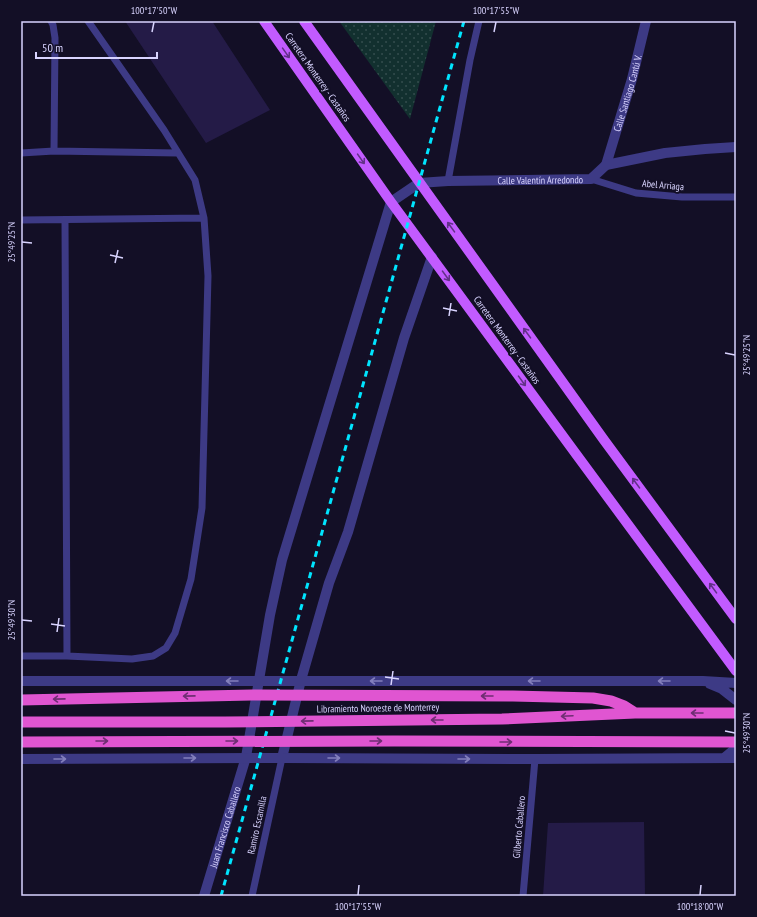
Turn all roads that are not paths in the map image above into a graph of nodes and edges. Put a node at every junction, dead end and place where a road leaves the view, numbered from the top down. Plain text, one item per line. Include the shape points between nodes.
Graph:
1 (51, 21) edge
2 (88, 21) edge
3 (264, 21) edge
4 (304, 21) edge
5 (479, 21) edge
6 (646, 21) edge
7 (736, 147) edge
8 (54, 151) junction
9 (178, 152) junction
10 (21, 153) edge
11 (606, 165) junction
12 (591, 179) junction
13 (448, 181) junction
14 (419, 183) junction
15 (736, 197) edge
16 (391, 202) junction
17 (204, 218) junction
18 (21, 220) edge
19 (65, 220) junction
20 (432, 257) junction
21 (736, 619) edge
22 (21, 656) edge
23 (67, 656) junction
24 (736, 670) edge
25 (301, 680) junction
26 (21, 681) edge
27 (258, 681) junction
28 (703, 682) junction
29 (736, 683) edge
30 (21, 700) edge
31 (736, 700) edge
32 (635, 713) junction
33 (736, 713) edge
34 (21, 722) edge
35 (21, 742) edge
36 (736, 742) edge
37 (736, 748) edge
38 (246, 758) junction
39 (282, 758) junction
40 (724, 758) junction
41 (736, 758) edge
42 (21, 759) edge
43 (535, 759) junction
44 (204, 896) edge
45 (252, 896) edge
46 (523, 896) edge

1 - 8 lane via 55,38
2 - 9 lane
3 -> 16 main road, Carretera Monterrey - Castaños
4 - 14 main road, Carretera Monterrey - Castaños
5 - 13 lane
6 - 11 street, Calle Santiago Cantú V.
7 - 11 street via 665,153
8 - 9 lane
8 - 10 lane
9 - 17 lane via 195,180
11 - 12 street, Calle Valentín Arredondo
12 - 13 street, Calle Valentín Arredondo
12 - 15 lane, Abel Arriaga via 636,193 682,197
13 - 14 street, Calle Valentín Arredondo
14 - 16 street
21 -> 14 main road, Carretera Monterrey - Castaños
16 - 20 main road, Carretera Monterrey - Castaños
16 - 27 street, Juan Francisco Caballero via 282,560
17 - 19 lane
17 - 23 lane via 208,276 202,508 191,579 175,633 166,648 154,656 132,659
18 - 19 lane
19 - 23 lane
20 -> 24 main road, Carretera Monterrey - Castaños
20 - 25 street via 404,338 348,532 329,583
22 - 23 lane
25 - 27 street
28 -> 25 street
25 - 39 street
27 -> 26 street
27 - 38 street, Juan Francisco Caballero
28 - 29 street
28 - 31 street via 722,688
32 -> 30 highway, bridge via 611,701 593,698 513,696 252,695
33 -> 32 highway, Libramiento Noroeste de Monterrey, bridge
32 -> 34 highway, Libramiento Noroeste de Monterrey, bridge via 502,719
35 -> 36 highway, bridge
37 - 40 street
38 - 39 street
42 -> 38 street
38 - 44 street, Juan Francisco Caballero
39 -> 43 street
39 - 45 lane, Ramiro Escamilla
40 - 41 street
40 - 43 street
43 - 46 lane, Gilberto Caballero

